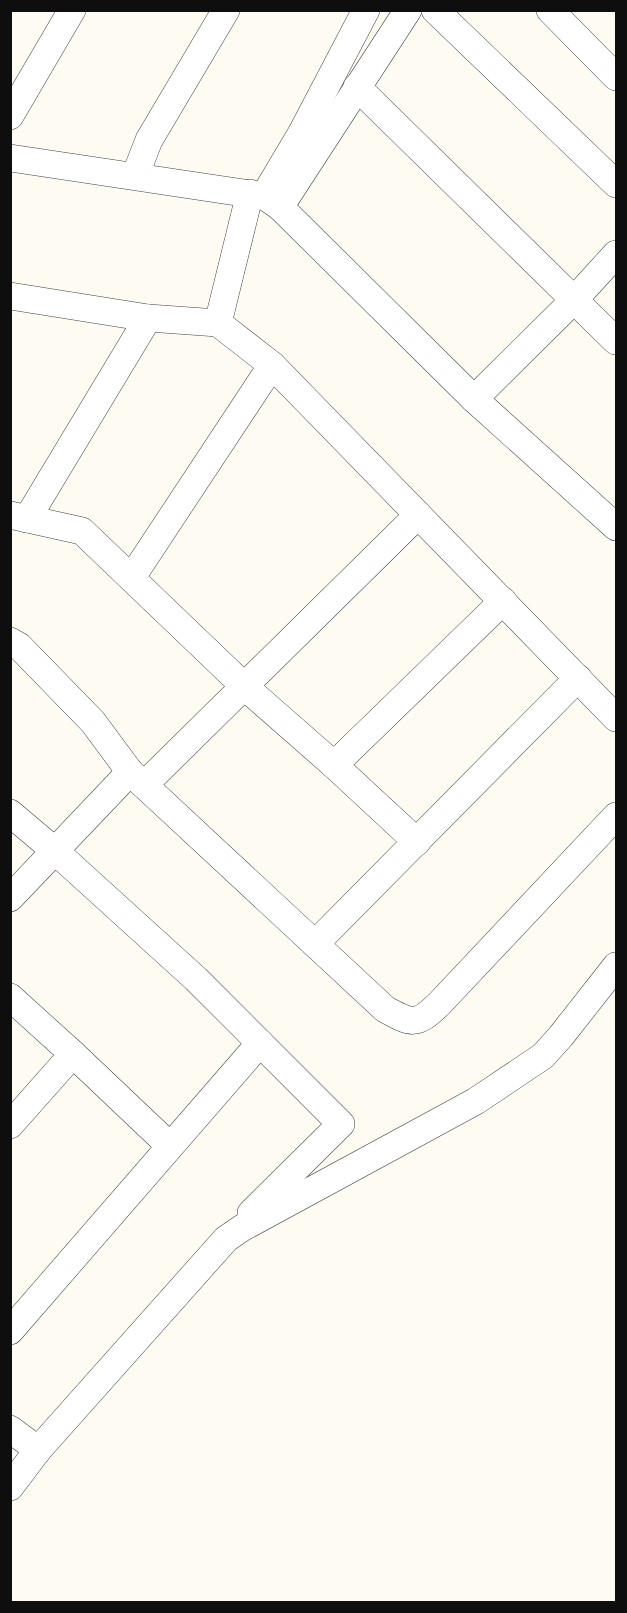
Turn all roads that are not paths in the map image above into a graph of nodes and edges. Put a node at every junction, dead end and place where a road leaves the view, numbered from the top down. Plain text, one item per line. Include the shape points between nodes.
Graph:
1 (72, 10) edge
2 (226, 10) edge
3 (366, 10) edge
4 (408, 10) edge
5 (435, 10) edge
6 (550, 10) edge
7 (616, 76) edge
8 (357, 87) junction
9 (10, 116) edge
10 (10, 158) edge
11 (135, 176) junction
12 (616, 184) edge
13 (265, 199) junction
14 (616, 254) edge
15 (10, 296) edge
16 (574, 300) junction
17 (148, 318) junction
18 (218, 323) junction
19 (616, 341) edge
20 (272, 364) junction
21 (474, 399) junction
22 (418, 515) junction
23 (19, 517) edge
24 (616, 527) edge
25 (132, 578) junction
26 (503, 601) junction
27 (10, 641) edge
28 (578, 678) junction
29 (244, 686) junction
30 (616, 718) edge
31 (334, 765) junction
32 (137, 779) junction
33 (10, 813) edge
34 (616, 816) edge
35 (417, 842) junction
36 (55, 851) junction
37 (10, 898) edge
38 (315, 944) junction
39 (616, 966) edge
40 (10, 997) edge
41 (260, 1043) junction
42 (73, 1054) junction
43 (10, 1125) edge
44 (170, 1146) junction
45 (226, 1239) junction
46 (10, 1331) edge
47 (10, 1429) edge
48 (38, 1450) junction
49 (10, 1487) edge

1 - 9 street
2 - 11 street via 149,140
3 - 13 street
4 - 8 street
5 - 12 street
6 - 7 street
8 - 13 street
8 - 16 street
10 - 11 street
11 - 13 street
13 - 18 street
13 - 21 street
14 - 16 street
15 - 17 street
16 - 19 street
16 - 21 street
17 - 18 street
17 - 23 street
18 - 20 street
20 - 22 street
20 - 25 street
21 - 24 street
22 - 26 street
22 - 29 street
23 - 25 street via 82,531
25 - 29 street
26 - 28 street
26 - 31 street
27 - 32 street via 93,722
28 - 30 street
28 - 35 street
29 - 31 street
29 - 32 street
31 - 35 street
32 - 36 street
32 - 38 street
33 - 36 street
34 - 38 street via 425,1017 412,1021 385,1009
35 - 38 street
36 - 37 street
36 - 41 street
39 - 45 street via 543,1056 476,1101
40 - 42 street
41 - 44 street
41 - 45 street via 341,1124
42 - 43 street
42 - 44 street
44 - 46 street
45 - 48 street
47 - 48 street
48 - 49 street

